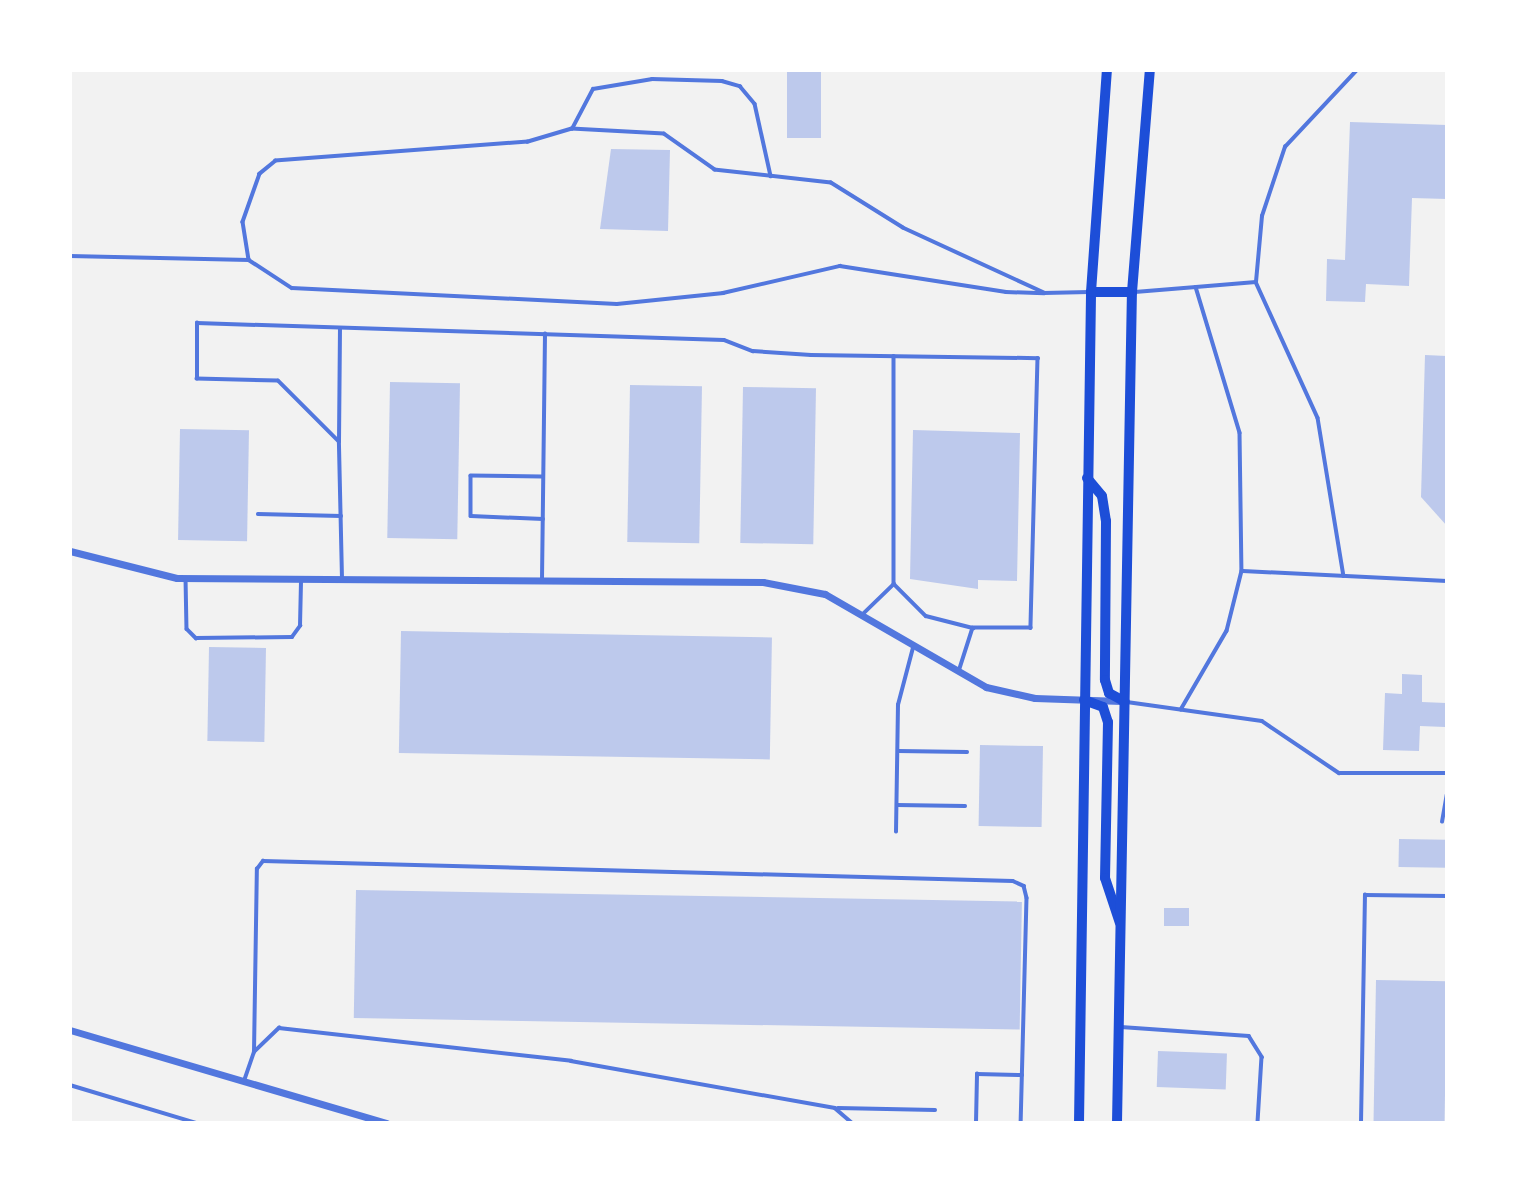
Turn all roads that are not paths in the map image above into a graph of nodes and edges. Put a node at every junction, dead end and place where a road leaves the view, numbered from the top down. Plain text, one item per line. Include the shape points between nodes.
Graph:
1 (1107, 70) edge
2 (1150, 70) edge
3 (1357, 70) edge
4 (572, 129) junction
5 (771, 176) junction
6 (70, 256) edge
7 (249, 260) junction
8 (1256, 282) junction
9 (1196, 287) junction
10 (1091, 292) junction
11 (1132, 292) junction
12 (1044, 293) junction
13 (340, 328) junction
14 (545, 334) junction
15 (894, 356) junction
16 (339, 442) junction
17 (543, 477) junction
18 (1087, 478) junction
19 (258, 514) dead end
20 (341, 516) junction
21 (543, 519) junction
22 (70, 551) edge
23 (1242, 571) junction
24 (1344, 576) junction
25 (186, 577) junction
26 (302, 578) junction
27 (342, 579) junction
28 (542, 580) junction
29 (1447, 581) edge
30 (894, 584) junction
31 (863, 614) junction
32 (973, 628) junction
33 (913, 648) junction
34 (959, 674) junction
35 (1084, 700) junction
36 (1125, 702) junction
37 (1181, 710) junction
38 (898, 751) junction
39 (968, 752) dead end
40 (1447, 774) edge
41 (1447, 794) edge
42 (897, 804) junction
43 (965, 806) dead end
44 (1442, 822) dead end
45 (896, 832) dead end
46 (1447, 896) edge
47 (1121, 926) junction
48 (1119, 1027) junction
49 (70, 1030) edge
50 (254, 1052) junction
51 (1022, 1075) junction
52 (244, 1081) junction
53 (70, 1085) edge
54 (835, 1108) junction
55 (935, 1110) dead end
56 (197, 1123) edge
57 (387, 1123) edge
58 (852, 1123) edge
59 (976, 1123) edge
60 (1021, 1123) edge
61 (1079, 1123) edge
62 (1117, 1123) edge
63 (1258, 1123) edge
64 (1361, 1123) edge

1 - 10 main road
2 - 11 main road
3 - 8 lane via 1285,147 1262,216
4 - 5 lane via 664,134 715,170
4 - 5 lane via 593,89 652,79 722,81 740,86 755,104
4 - 7 lane via 528,142 276,161 248,198 243,222
5 - 12 lane via 831,183 903,228
6 - 7 lane
7 - 12 lane via 292,288 556,302 701,296 840,266
8 - 9 lane
8 - 24 lane via 1318,418
9 - 11 lane
9 - 23 lane via 1240,433
10 - 11 main road
10 - 12 lane
10 - 18 main road
11 - 36 main road
13 - 14 lane
13 - 16 lane
13 - 16 lane via 197,323 197,379 278,381
14 - 15 lane via 724,340 753,351
14 - 17 lane
15 - 30 lane
15 - 32 lane via 1038,358 1031,628
16 - 20 lane
17 - 21 lane
17 - 21 lane via 471,475 471,516
18 - 35 main road
18 - 36 main road via 1102,496 1106,521 1105,680 1109,693
19 - 20 lane
20 - 27 lane
21 - 28 lane
22 - 25 street via 128,570
23 - 24 lane
23 - 37 lane via 1227,631
24 - 29 lane
25 - 26 street
25 - 26 lane via 187,629 196,638 292,637 300,626
26 - 27 street
27 - 28 street
28 - 31 street via 763,582 825,594
30 - 31 lane
30 - 32 lane via 926,616
31 - 33 street
32 - 34 lane
33 - 34 street
33 - 38 lane via 900,691
34 - 35 street via 1035,698
35 - 36 street
35 - 47 main road via 1103,707 1108,722 1105,878
35 - 61 main road
36 - 37 lane
36 - 47 main road
37 - 40 lane via 1262,721 1339,773
38 - 39 lane
38 - 42 lane
41 - 44 lane
42 - 43 lane
42 - 45 lane
46 - 64 lane via 1365,895
47 - 48 main road
48 - 62 main road
48 - 63 lane via 1250,1036 1262,1057
49 - 52 street
50 - 51 lane via 257,869 264,861 985,880 1013,881 1024,886 1027,898
50 - 52 lane
50 - 54 lane via 279,1028 328,1031 571,1061
51 - 59 lane via 977,1074
51 - 60 lane
52 - 57 street
53 - 56 lane
54 - 55 lane
54 - 58 lane

